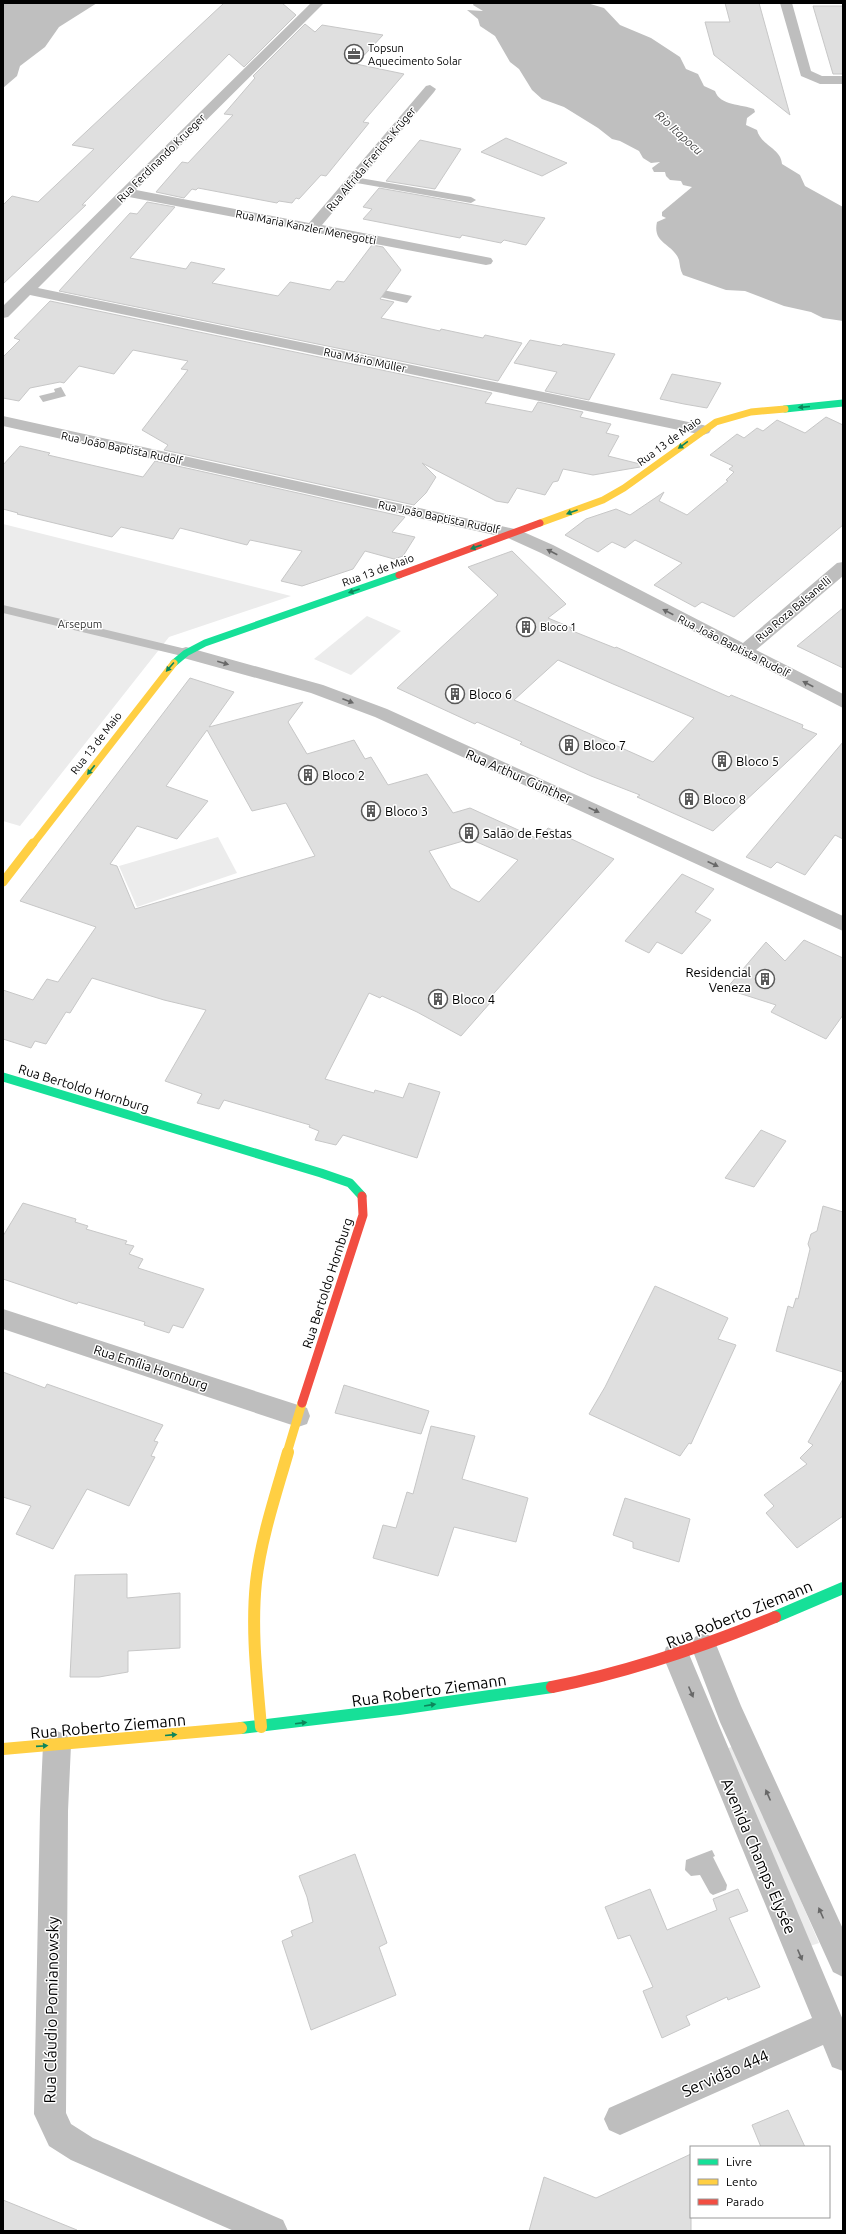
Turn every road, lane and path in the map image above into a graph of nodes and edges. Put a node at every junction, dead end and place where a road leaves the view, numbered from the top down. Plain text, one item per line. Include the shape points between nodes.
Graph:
1 (318, 3) edge
2 (786, 3) edge
3 (843, 80) edge
4 (430, 89) dead end
5 (354, 180) junction
6 (126, 192) junction
7 (471, 200) dead end
8 (312, 228) junction
9 (486, 261) dead end
10 (27, 290) junction
11 (3, 314) edge
12 (843, 404) edge
13 (3, 421) edge
14 (703, 430) junction
15 (513, 534) junction
16 (843, 567) edge
17 (3, 609) edge
18 (744, 651) junction
19 (186, 653) junction
20 (843, 702) edge
21 (3, 882) edge
22 (843, 924) edge
23 (3, 1077) edge
24 (3, 1318) edge
25 (298, 1416) junction
26 (843, 1588) edge
27 (704, 1646) junction
28 (676, 1656) junction
29 (261, 1727) junction
30 (57, 1745) junction
31 (3, 1749) edge
32 (843, 1962) edge
33 (830, 2026) junction
34 (843, 2056) edge
35 (620, 2119) dead end
36 (272, 2231) edge

1 - 6 street, Rua Ferdinando Krueger
2 - 3 street via 802,70 820,80
4 - 5 street, Rua Alfrida Frerichs Krüger
5 - 7 lane
5 - 8 street, Rua Alfrida Frerichs Krüger
6 - 8 street, Rua Maria Kanzler Menegotti
6 - 10 street, Rua Ferdinando Krueger
8 - 9 street, Rua Maria Kanzler Menegotti
10 - 11 street, Rua Ferdinando Krueger
10 - 14 street, Rua Mário Müller
12 -> 14 main road, Rua 13 de Maio via 751,412 726,418
13 - 15 street, Rua João Baptista Rudolf
14 -> 15 main road, Rua 13 de Maio via 614,494
18 -> 15 street, Rua João Baptista Rudolf
15 -> 19 main road, Rua 13 de Maio via 205,643
16 - 18 street, Rua Roza Balsanelli
17 - 19 lane
20 -> 18 street, Rua João Baptista Rudolf
19 -> 21 main road, Rua 13 de Maio via 173,664
19 -> 22 street, Rua Arthur Günther via 317,689 380,713
23 - 25 main road, Rua Bertoldo Hornburg via 321,1173 350,1183 363,1197 363,1215
24 - 25 street, Rua Emília Hornburg
25 - 29 main road, Rua Bertoldo Hornburg via 270,1513 256,1581 254,1635
26 - 27 main road, Rua Roberto Ziemann
27 - 28 main road, Rua Roberto Ziemann
32 -> 27 street via 730,1712
29 -> 28 main road, Rua Roberto Ziemann via 374,1714 574,1683
28 -> 33 street, Avenida Champs Elysée
30 -> 29 main road, Rua Roberto Ziemann
31 -> 30 main road, Rua Roberto Ziemann
30 - 36 street, Rua Cláudio Pomianowsky via 50,2114 60,2136 82,2149
33 - 34 street, Avenida Champs Elysée
33 - 35 street, Servidão 444

